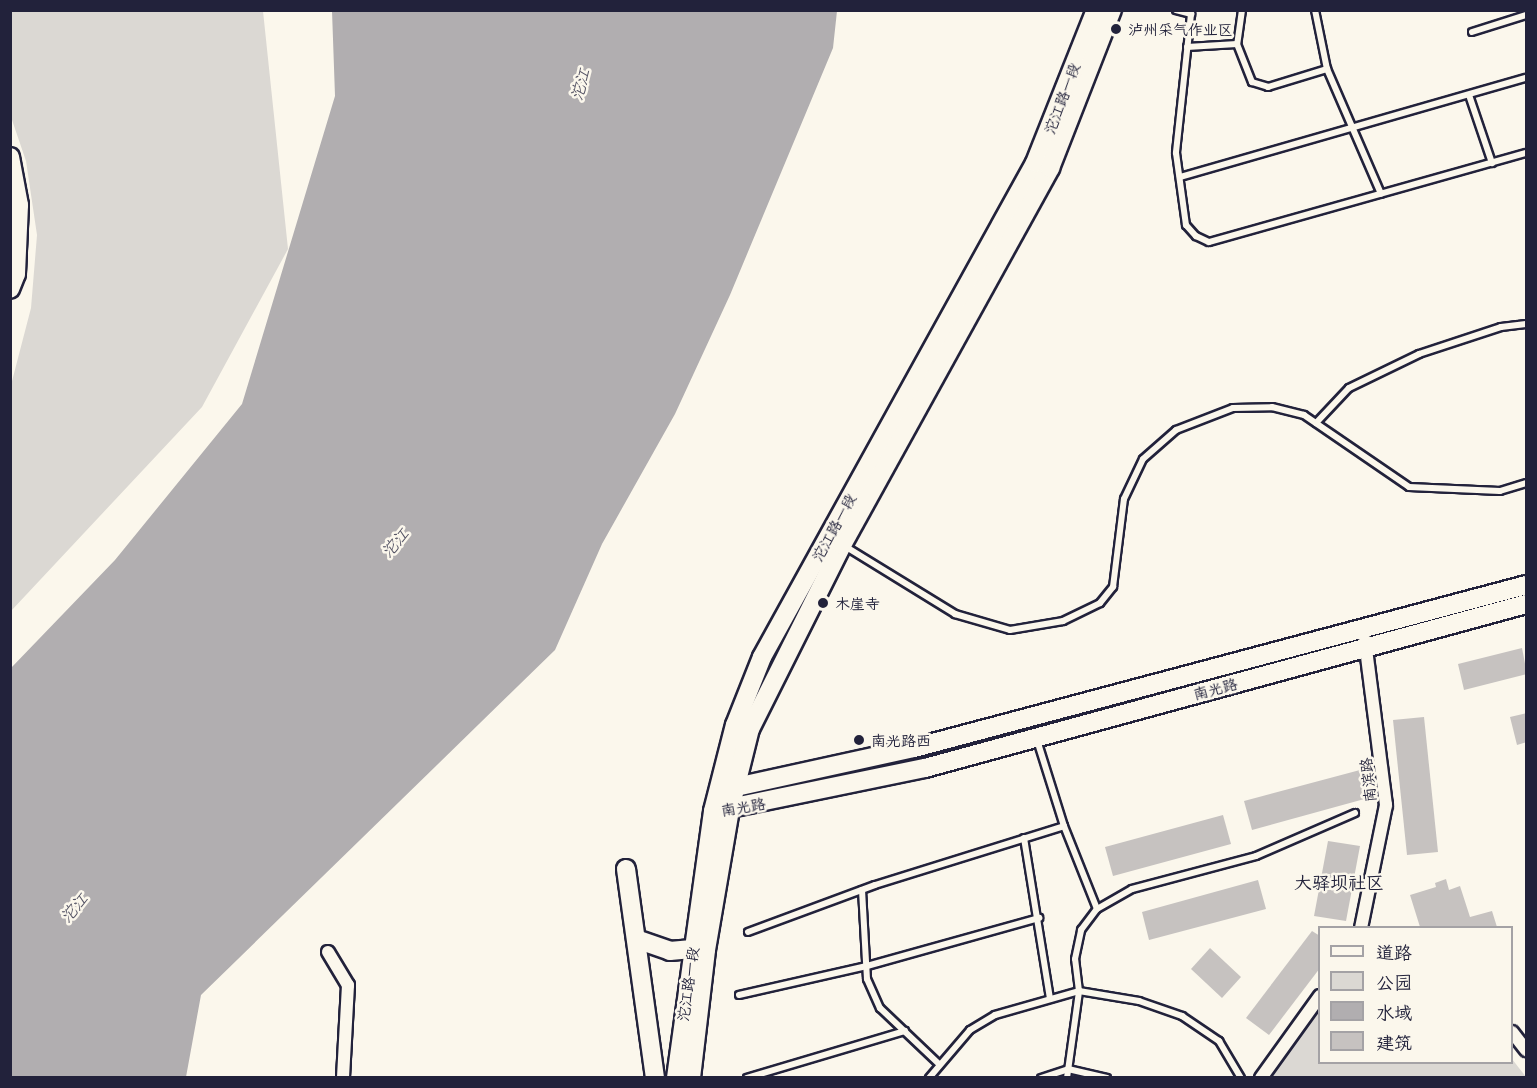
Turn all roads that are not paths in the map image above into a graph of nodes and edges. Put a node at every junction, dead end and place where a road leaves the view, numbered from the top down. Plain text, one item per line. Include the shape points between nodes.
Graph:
1 (1096, 10) edge
2 (1112, 10) edge
3 (1176, 10) edge
4 (1242, 10) edge
5 (1315, 10) edge
6 (1191, 12) edge
7 (1527, 15) edge
8 (1472, 32) dead end
9 (1237, 44) junction
10 (1187, 47) junction
11 (1327, 69) junction
12 (1527, 78) edge
13 (1468, 95) junction
14 (1350, 129) junction
15 (1527, 153) edge
16 (10, 158) edge
17 (1492, 163) junction
18 (1180, 177) junction
19 (1381, 194) junction
20 (10, 289) edge
21 (1527, 324) edge
22 (1316, 423) junction
23 (1527, 483) edge
24 (836, 539) junction
25 (1527, 585) edge
26 (1527, 604) edge
27 (1362, 627) junction
28 (1366, 646) junction
29 (1036, 737) junction
30 (736, 787) junction
31 (722, 810) junction
32 (1355, 813) dead end
33 (1064, 826) junction
34 (1024, 838) junction
35 (626, 869) dead end
36 (862, 890) junction
37 (1097, 909) junction
38 (1039, 918) junction
39 (1361, 926) edge
40 (748, 932) dead end
41 (636, 939) junction
42 (692, 949) junction
43 (328, 952) dead end
44 (867, 966) junction
45 (1079, 991) junction
46 (739, 995) dead end
47 (1050, 999) junction
48 (1318, 999) edge
49 (905, 1031) junction
50 (1513, 1033) edge
51 (1527, 1050) edge
52 (938, 1063) junction
53 (1068, 1070) junction
54 (343, 1077) edge
55 (655, 1077) edge
56 (676, 1077) edge
57 (691, 1077) edge
58 (747, 1077) edge
59 (929, 1077) edge
60 (1041, 1077) edge
61 (1067, 1077) edge
62 (1107, 1077) edge
63 (1241, 1077) edge
64 (1261, 1077) edge

1 - 24 street, 沱江路一段 via 1035,163
2 - 24 street, 沱江路一段 via 1050,168
3 - 6 lane
4 - 9 lane
5 - 11 lane
6 - 10 lane
7 - 8 lane
9 - 10 lane
9 - 11 lane via 1252,82 1268,87
10 - 18 lane via 1176,153
11 - 14 lane
12 - 13 lane
13 - 14 lane
13 - 17 lane
14 - 18 lane
14 - 19 lane
15 - 17 lane
16 - 20 street via 19,206 19,238 16,274
17 - 19 lane
18 - 19 lane via 1186,225 1209,242
21 - 22 lane via 1501,327 1419,354 1349,388
22 - 23 lane via 1408,487 1500,491
22 - 24 lane via 1304,415 1272,407 1233,408 1176,430 1143,459 1124,499 1113,587 1100,603 1063,621 1010,630 956,614
24 - 30 street, 沱江路一段 via 750,729
24 - 31 street, 沱江路一段 via 762,657 735,725
25 - 27 street, 南光路
26 - 28 street, 南光路
27 - 28 street, 南滨路
27 - 30 street, 南光路 via 914,748
28 - 29 street, 南光路
28 - 39 street, 南滨路 via 1386,806
29 - 31 street, 南光路 via 925,768
29 - 33 lane
30 - 31 street, 南光路
31 - 42 street, 沱江路一段
31 - 57 street, 沱江路一段
32 - 37 lane via 1256,856 1132,889
33 - 34 lane
33 - 37 lane
34 - 36 lane
34 - 38 lane
35 - 41 street
36 - 40 lane
36 - 44 lane
37 - 45 lane via 1081,930 1075,959
38 - 44 lane
38 - 47 lane
41 - 42 street via 670,951
41 - 55 street
42 - 56 street, 沱江路一段
43 - 54 street via 348,985
44 - 46 lane
44 - 49 lane via 867,979 879,1008
45 - 47 lane
45 - 53 lane
45 - 63 lane via 1139,1001 1182,1016 1219,1041
47 - 52 lane via 995,1015 970,1030
48 - 64 street
49 - 52 lane
49 - 58 lane
50 - 51 street
52 - 59 lane
53 - 60 lane
53 - 61 lane
53 - 62 lane

